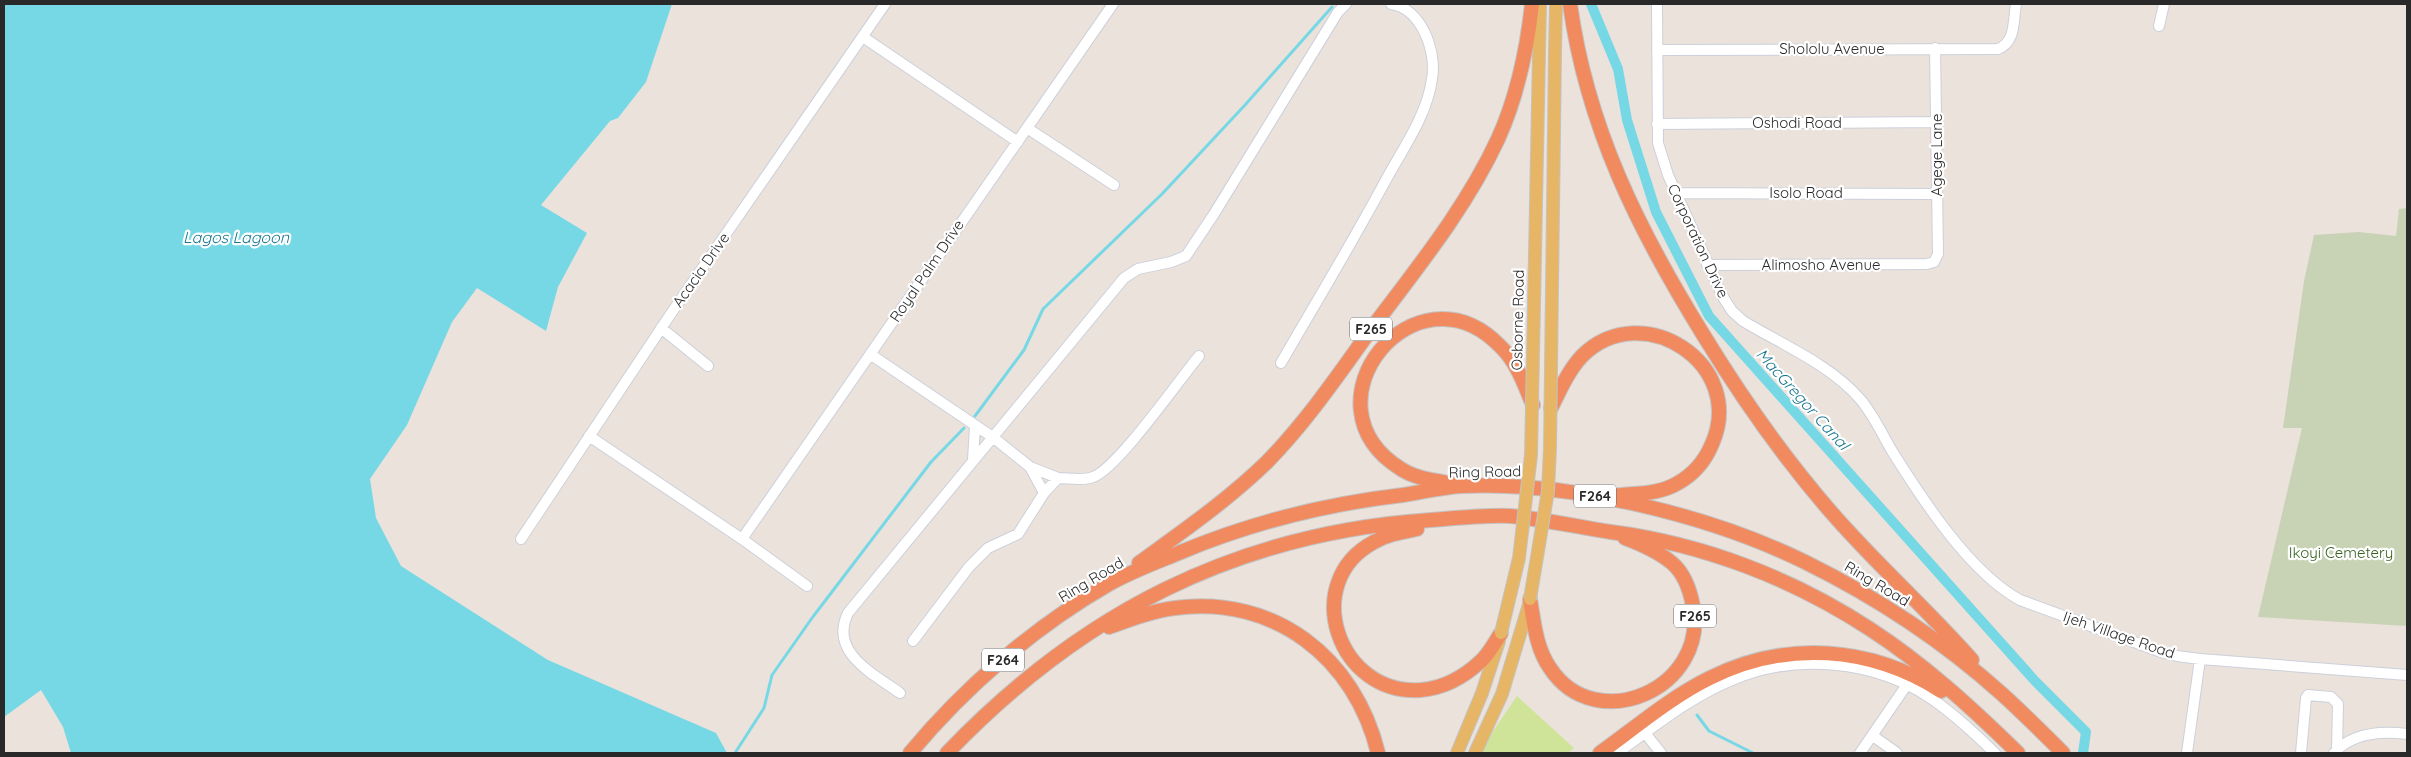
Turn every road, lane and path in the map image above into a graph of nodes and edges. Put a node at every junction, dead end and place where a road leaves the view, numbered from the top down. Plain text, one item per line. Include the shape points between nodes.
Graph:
1 (885, 4) edge
2 (1112, 4) edge
3 (1346, 4) edge
4 (1391, 4) edge
5 (1532, 4) edge
6 (1540, 4) edge
7 (1556, 4) edge
8 (1657, 4) edge
9 (2016, 4) edge
10 (2164, 4) edge
11 (1570, 5) edge
12 (2159, 26) dead end
13 (863, 37) junction
14 (1935, 48) junction
15 (1656, 50) junction
16 (1936, 122) junction
17 (1656, 124) junction
18 (1027, 128) junction
19 (1018, 142) junction
20 (1114, 184) dead end
21 (1676, 193) junction
22 (1936, 194) junction
23 (1934, 262) joint
24 (1707, 265) junction
25 (662, 328) junction
26 (870, 354) junction
27 (1199, 356) dead end
28 (1281, 363) dead end
29 (708, 366) dead end
30 (1532, 405) junction
31 (1551, 408) junction
32 (975, 426) junction
33 (589, 436) junction
34 (994, 438) junction
35 (972, 460) junction
36 (1030, 468) junction
37 (1058, 478) junction
38 (1460, 486) junction
39 (1044, 493) junction
40 (1606, 497) junction
41 (1444, 519) junction
42 (1611, 532) junction
43 (1949, 533) joint
44 (521, 539) dead end
45 (742, 539) junction
46 (1110, 584) junction
47 (807, 586) dead end
48 (1530, 599) junction
49 (1501, 633) junction
50 (1083, 637) junction
51 (912, 641) dead end
52 (2200, 659) junction
53 (2407, 675) edge
54 (1906, 686) junction
55 (900, 693) dead end
56 (2002, 694) junction
57 (1971, 710) junction
58 (1645, 733) junction
59 (2407, 734) edge
60 (1873, 736) junction
61 (2015, 751) edge
62 (2335, 751) edge
63 (910, 753) edge
64 (947, 753) edge
65 (1378, 753) edge
66 (1457, 753) edge
67 (1475, 753) edge
68 (1600, 753) edge
69 (1617, 753) edge
70 (1661, 753) edge
71 (1860, 753) edge
72 (1897, 753) edge
73 (1995, 753) edge
74 (2063, 753) edge
75 (2187, 753) edge
76 (2300, 753) edge

1 - 13 street, Acacia Drive
2 - 18 street, Royal Palm Drive
3 - 34 street via 1186,256 1138,269 1124,278
4 - 28 street via 1401,5 1411,12 1426,37 1433,59 1433,78 1427,100 1368,214
5 - 46 highway, F265 via 1514,97 1498,138 1441,235 1308,415 1272,456 1214,509
6 - 30 main road, Osborne Road, bridge
7 - 31 main road, F265, bridge
8 - 15 street, Corporation Drive
9 - 14 street, Shololu Avenue via 2011,40 2007,46 1998,49
10 - 12 street
11 - 56 highway via 1582,75 1609,155 1648,240 1723,367 1779,448 1832,513
13 - 19 street
13 - 25 street, Acacia Drive
14 - 15 street, Shololu Avenue
14 - 16 street, Agege Lane
15 - 17 street, Corporation Drive
16 - 17 street, Oshodi Road
16 - 22 street, Agege Lane
17 - 21 street, Corporation Drive via 1662,158
18 - 19 street, Royal Palm Drive
18 - 20 street
19 - 26 street, Royal Palm Drive
21 - 22 street, Isolo Road
21 - 24 street, Corporation Drive
22 - 23 street, Agege Lane via 1938,254
23 - 24 street, Alimosho Avenue
24 - 43 street, Corporation Drive via 1723,297 1743,321 1833,374 1862,401
25 - 29 street
25 - 33 street, Acacia Drive
26 - 32 street
26 - 45 street, Royal Palm Drive
27 - 37 street via 1122,454 1105,470 1092,478
30 - 38 highway via 1521,376 1501,346 1473,326 1437,319 1403,330 1388,341 1366,369 1360,390 1366,428 1386,457 1402,470
30 - 49 main road, Osborne Road, bridge via 1531,455 1523,530
31 - 40 highway via 1568,374 1583,356 1616,336 1634,333 1666,338 1683,346 1700,362 1711,379 1718,398 1718,420 1715,437 1705,459 1677,484 1650,493
31 - 48 main road, F265, bridge via 1548,491
32 - 34 street
32 - 35 street
33 - 44 street, Acacia Drive
33 - 45 street
34 - 35 street
34 - 36 street
35 - 55 street via 848,613 842,625 842,636 849,650 863,667
36 - 37 street
36 - 39 street
37 - 39 street
38 - 40 highway, Ring Road / F264 via 1533,488
38 - 46 highway, Ring Road / F264 via 1362,500 1261,522 1213,538
39 - 51 street via 1018,534 988,548 969,567
40 - 56 highway, Ring Road / F264 via 1703,522 1802,561 1866,595 1936,641
41 - 42 highway, F264 via 1508,516
41 - 49 highway via 1428,528 1397,532 1373,542 1353,560 1344,571 1334,605 1339,638 1356,665 1379,683 1405,691 1431,689 1452,682 1482,660
41 - 50 highway, F264 via 1356,528 1244,556 1146,598
42 - 48 highway, F265 via 1656,552 1672,564 1690,589 1696,625 1691,648 1674,676 1635,700 1597,700 1569,687 1546,662 1536,637
42 - 57 highway, F264 via 1701,551 1770,575 1799,589 1869,628 1904,652 1930,671
43 - 52 street, Ijeh Village Road via 1988,578 2020,600 2164,653
45 - 47 street
46 - 63 highway, Ring Road / F264 via 1009,655 964,695
48 - 67 main road via 1502,694
49 - 66 main road, Osborne Road via 1482,693
50 - 64 highway, F264 via 1025,680
50 - 65 highway via 1148,613 1203,606 1230,609 1280,624 1322,652 1345,678 1362,707
52 - 53 street, Ijeh Village Road
52 - 75 street
54 - 58 street via 1869,670 1840,665 1783,666 1732,679 1682,706
54 - 60 street
54 - 73 street via 1930,698
56 - 74 highway, Ring Road / F264
57 - 61 highway, F264
57 - 68 highway via 1904,670 1878,660 1830,653 1794,654 1762,659 1709,678
58 - 69 street
58 - 70 street
59 - 62 street via 2377,732
60 - 71 street
60 - 72 street
62 - 76 street via 2338,704 2331,697 2308,695

